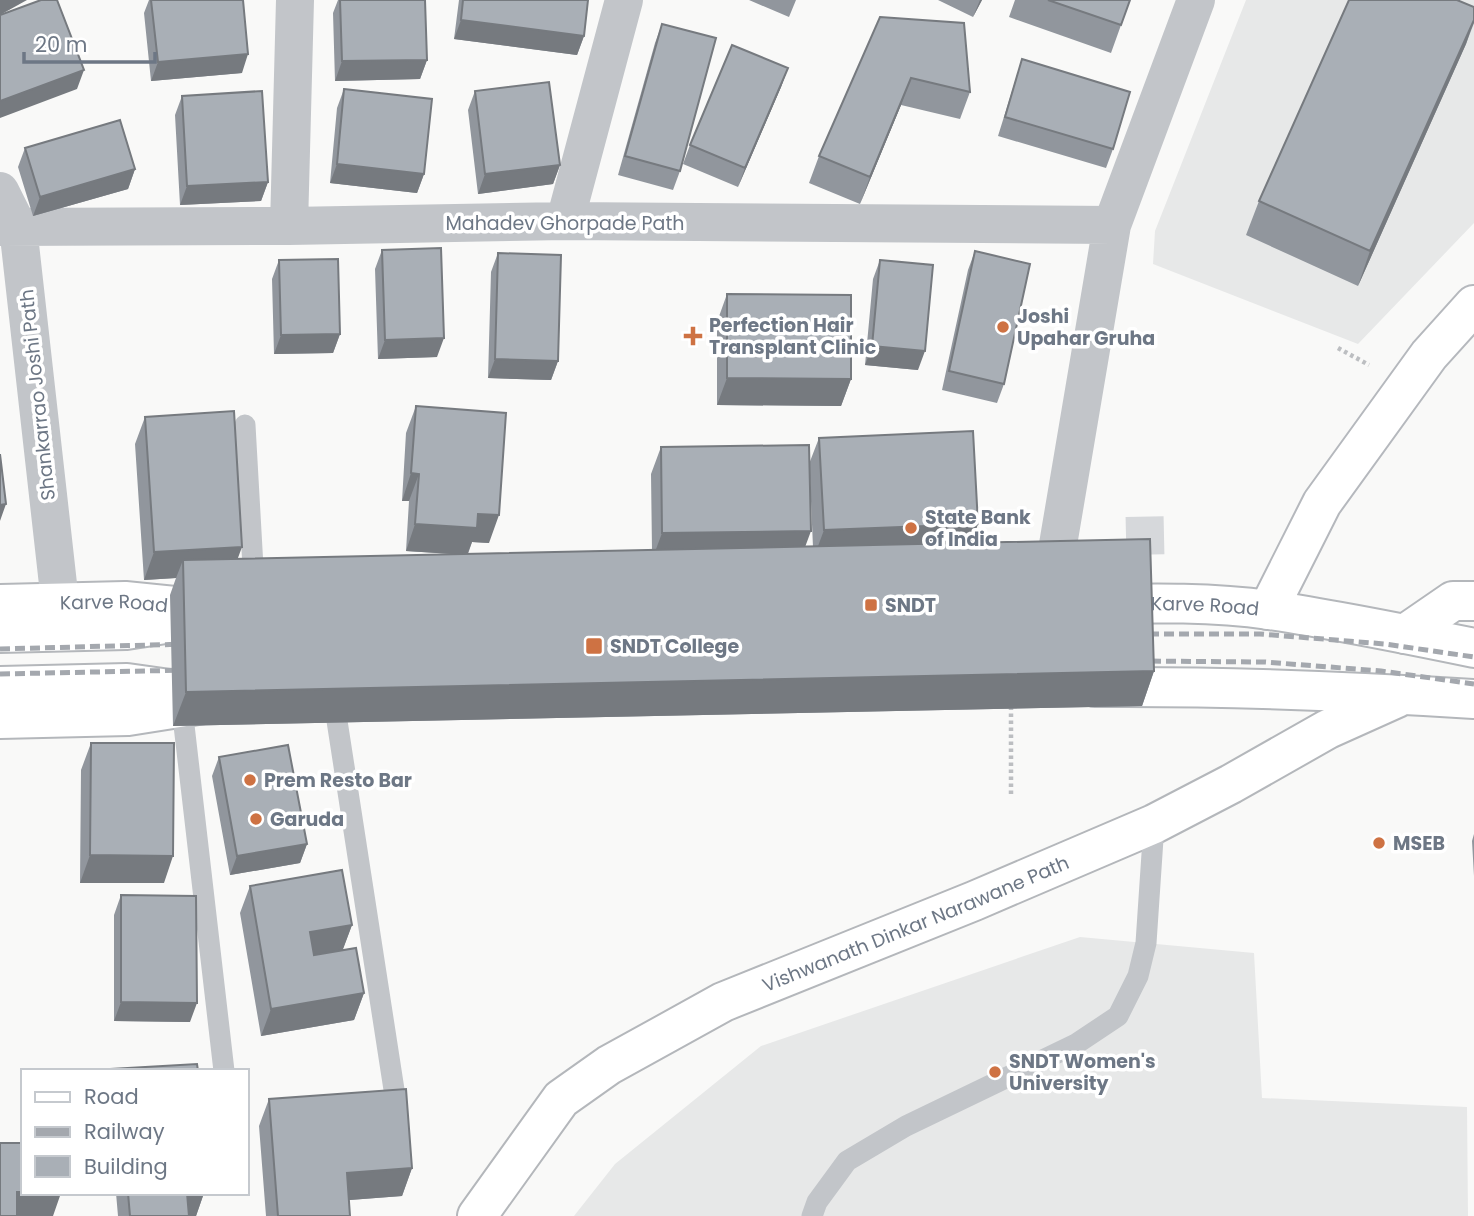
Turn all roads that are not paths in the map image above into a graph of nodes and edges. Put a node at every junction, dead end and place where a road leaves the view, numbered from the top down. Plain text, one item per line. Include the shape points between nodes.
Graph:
1 (295, 0) edge
2 (624, 0) edge
3 (1196, 0) edge
4 (0, 191) edge
5 (565, 221) junction
6 (1112, 225) junction
7 (289, 226) junction
8 (9, 227) edge
9 (1474, 305) edge
10 (245, 425) dead end
11 (1474, 601) edge
12 (60, 602) junction
13 (0, 604) edge
14 (1034, 605) joint
15 (1268, 610) junction
16 (261, 611) junction
17 (0, 633) edge
18 (1405, 634) junction
19 (1474, 648) edge
20 (0, 686) edge
21 (1063, 688) edge
22 (333, 695) edge
23 (1406, 695) junction
24 (1474, 699) edge
25 (182, 708) junction
26 (0, 719) edge
27 (1154, 824) junction
28 (224, 1069) edge
29 (395, 1096) edge
30 (477, 1216) edge
31 (812, 1216) edge

1 - 7 street
2 - 5 street
3 - 6 street
4 - 8 street, Shankarrao Joshi Path
5 - 6 street, Mahadev Ghorpade Path
5 - 7 street, Mahadev Ghorpade Path
6 - 14 street
7 - 8 street, Mahadev Ghorpade Path
8 - 12 street, Shankarrao Joshi Path
9 - 15 main road via 1429,355 1322,503
10 - 16 lane
11 - 18 main road via 1453,601
12 - 13 main road, Karve Road
12 - 16 main road, Karve Road via 125,601
14 - 15 main road, Karve Road via 1185,603
15 - 18 main road, Karve Road
16 - 17 main road via 126,630
18 - 19 main road, Karve Road
20 - 25 main road via 127,683 245,699
21 - 23 main road
22 - 29 lane
23 - 24 main road
23 - 27 main road, Vishwanath Dinkar Narawane Path via 1328,729
25 - 26 main road via 128,716
25 - 28 lane
27 - 30 main road, Vishwanath Dinkar Narawane Path via 723,1002 609,1065 561,1099
27 - 31 lane via 1146,943 1138,976 1118,1016 1076,1044 906,1126 847,1161

